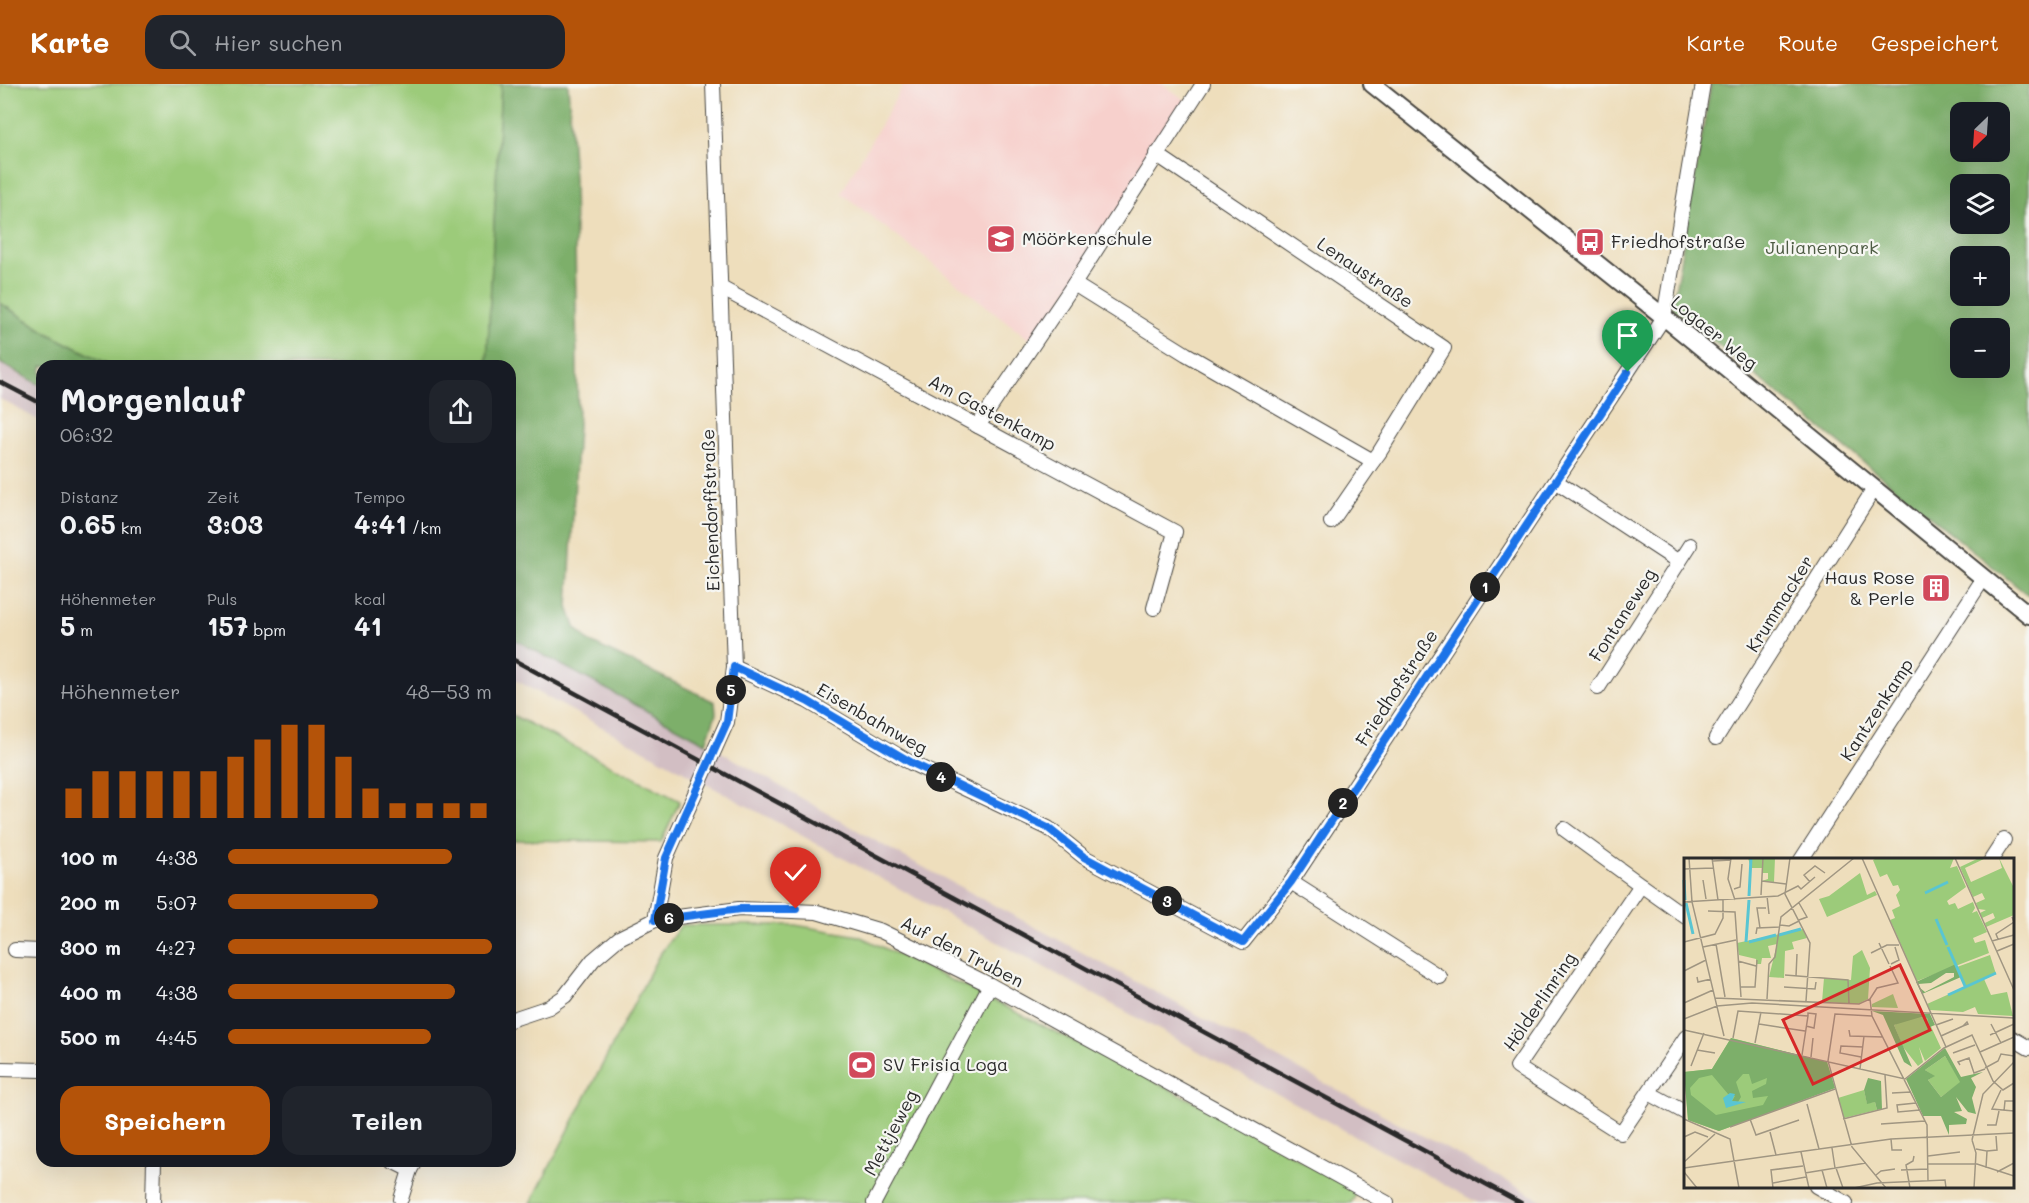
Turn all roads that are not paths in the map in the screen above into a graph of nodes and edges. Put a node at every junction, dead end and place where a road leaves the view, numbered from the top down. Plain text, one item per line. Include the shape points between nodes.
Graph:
1 (713, 84) edge
2 (1203, 84) edge
3 (1372, 84) edge
4 (1703, 84) edge
5 (1156, 154) junction
6 (1074, 284) junction
7 (721, 288) junction
8 (1664, 317) junction
9 (978, 426) junction
10 (1373, 461) junction
11 (1557, 482) junction
12 (1874, 489) junction
13 (1331, 522) dead end
14 (1690, 545) dead end
15 (1679, 562) junction
16 (1983, 579) junction
17 (1154, 608) dead end
18 (2029, 615) edge
19 (734, 667) junction
20 (1598, 688) dead end
21 (1716, 738) dead end
22 (1564, 829) dead end
23 (2004, 840) dead end
24 (1802, 858) edge
25 (1992, 858) edge
26 (1291, 882) junction
27 (1641, 885) junction
28 (1684, 916) edge
29 (655, 920) junction
30 (1243, 942) joint
31 (15, 950) dead end
32 (36, 951) edge
33 (1440, 977) dead end
34 (990, 985) junction
35 (516, 1018) edge
36 (2014, 1039) edge
37 (1684, 1040) edge
38 (2029, 1048) edge
39 (0, 1069) edge
40 (36, 1070) edge
41 (1649, 1093) junction
42 (1684, 1112) edge
43 (154, 1167) edge
44 (412, 1167) edge
45 (1820, 1188) edge
46 (401, 1199) dead end
47 (153, 1203) edge
48 (874, 1203) edge
49 (1387, 1203) edge
50 (1846, 1203) edge

1 - 7 street, Eichendorffstraße
2 - 5 street
3 - 8 street, Logaer Weg
4 - 8 street, Friedhofstraße
5 - 6 street
5 - 10 street, Lenaustraße via 1444,348
6 - 9 street
6 - 10 street via 1186,354
7 - 9 street, Am Gastenkamp
7 - 19 street, Eichendorffstraße
8 - 11 street, Friedhofstraße
8 - 12 street, Logaer Weg
9 - 17 street, Am Gastenkamp via 1176,532
10 - 13 street, Lenaustraße
11 - 15 street, Fontaneweg
11 - 26 street, Friedhofstraße
12 - 16 street, Logaer Weg
12 - 21 street, Krummacker
14 - 15 street, Fontaneweg
15 - 20 street, Fontaneweg
16 - 18 street, Logaer Weg
16 - 24 street, Kantzenkamp
19 - 29 street, Eichendorffstraße via 727,722 666,858
19 - 30 street, Eisenbahnweg via 807,701 912,763 1048,828 1084,857
22 - 27 street
23 - 25 street
26 - 30 street, Friedhofstraße
26 - 33 street
27 - 28 street
27 - 41 street, Hölderlinring via 1517,1067 1620,1133
29 - 34 street, Auf den Truben via 740,909 817,912 881,932
29 - 35 street, Auf den Truben via 619,938 549,1008
31 - 32 street
34 - 48 street, Mettjeweg
34 - 49 street, Auf den Truben
36 - 38 street
37 - 41 street
39 - 40 street
41 - 42 street
43 - 47 street
44 - 46 street
45 - 50 street

